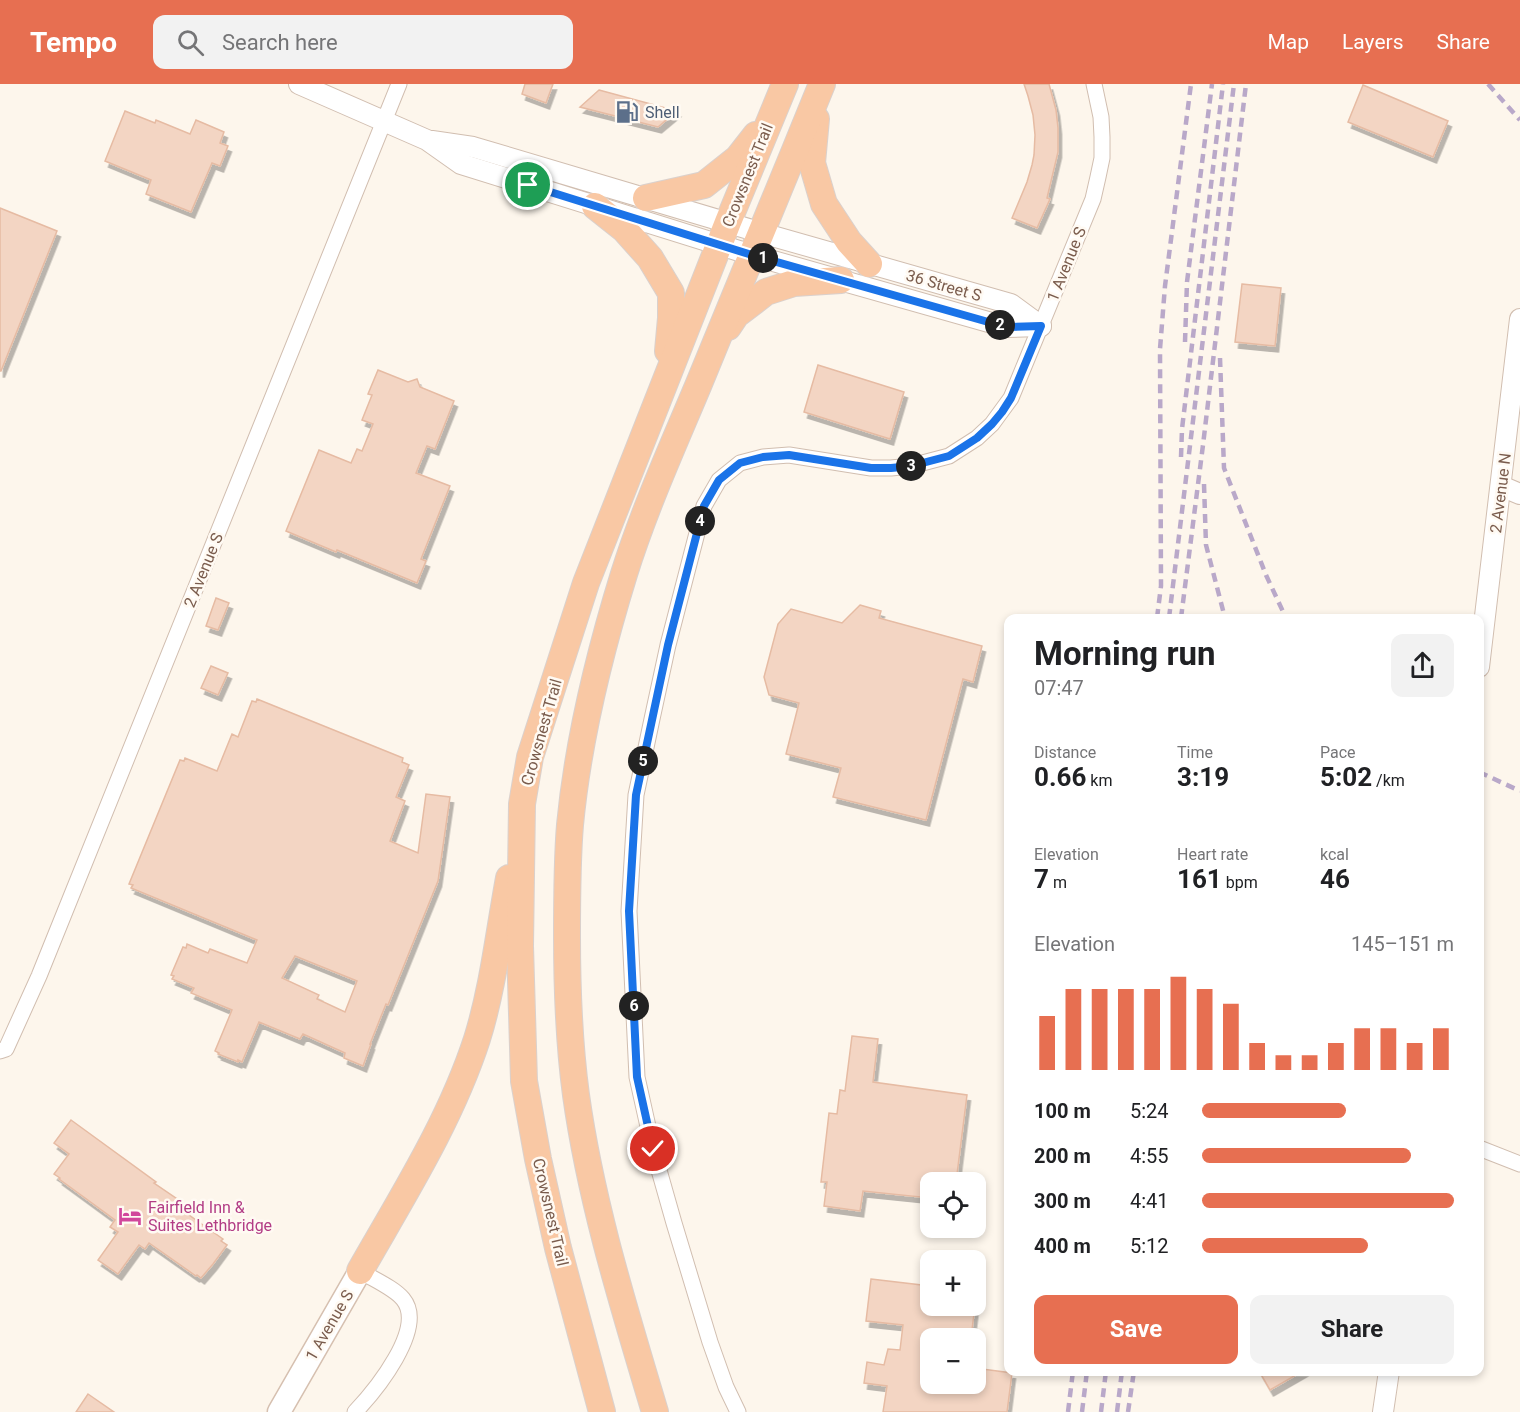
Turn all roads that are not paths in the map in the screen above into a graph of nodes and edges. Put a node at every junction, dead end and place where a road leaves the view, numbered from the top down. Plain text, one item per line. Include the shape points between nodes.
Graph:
1 (299, 84) edge
2 (399, 84) edge
3 (785, 84) edge
4 (823, 84) edge
5 (1094, 84) edge
6 (771, 116) junction
7 (384, 121) junction
8 (428, 140) junction
9 (646, 198) junction
10 (595, 206) junction
11 (724, 233) junction
12 (757, 244) junction
13 (869, 264) junction
14 (841, 280) junction
15 (1520, 319) edge
16 (1041, 326) junction
17 (712, 353) junction
18 (665, 381) junction
19 (1501, 486) junction
20 (1520, 494) edge
21 (1484, 626) edge
22 (522, 804) junction
23 (0, 1051) edge
24 (1484, 1150) edge
25 (1520, 1164) edge
26 (360, 1271) junction
27 (1388, 1376) edge
28 (279, 1412) edge
29 (355, 1412) edge
30 (602, 1412) edge
31 (655, 1412) edge
32 (738, 1412) edge
33 (1383, 1412) edge

1 - 7 street
2 - 7 street, 2 Avenue S
3 - 6 highway, Crowsnest Trail
4 - 12 highway
4 - 13 highway via 814,125 812,163 824,204
5 - 16 street, 1 Avenue S via 1102,137 1098,177 1093,199
6 - 9 highway via 738,158 704,185
6 - 11 highway, Crowsnest Trail
7 - 8 street
7 - 23 street, 2 Avenue S via 39,976 6,1049
8 - 9 street via 472,147
8 - 10 street via 461,164
9 - 11 street
10 - 11 street
10 - 18 highway via 624,229 650,258 671,293
11 - 12 street
11 - 18 highway, Crowsnest Trail
12 - 13 street, 36 Street S
12 - 14 street, 36 Street S
12 - 17 highway
13 - 16 street, 36 Street S via 1011,304
14 - 16 street, 36 Street S via 1006,327
14 - 17 highway via 794,283 766,292 736,315
15 - 19 street, 2 Avenue N
16 - 32 street, 1 Avenue S via 1002,412 977,438 949,456 891,468 789,455 763,457 740,463 719,480 704,506 668,645 636,795 629,911 637,1077 674,1223 710,1342
17 - 31 highway via 625,570 589,706 570,826 567,955 576,1095 603,1231
18 - 22 highway, Crowsnest Trail via 586,583 530,757
19 - 20 street
19 - 21 street, 2 Avenue N
22 - 26 highway via 477,1039 439,1130
22 - 30 highway, Crowsnest Trail via 520,956 524,1081 558,1248
24 - 25 street
26 - 28 main road, 1 Avenue S
26 - 29 street, 1 Avenue S via 404,1300 409,1323 392,1364
27 - 33 street

